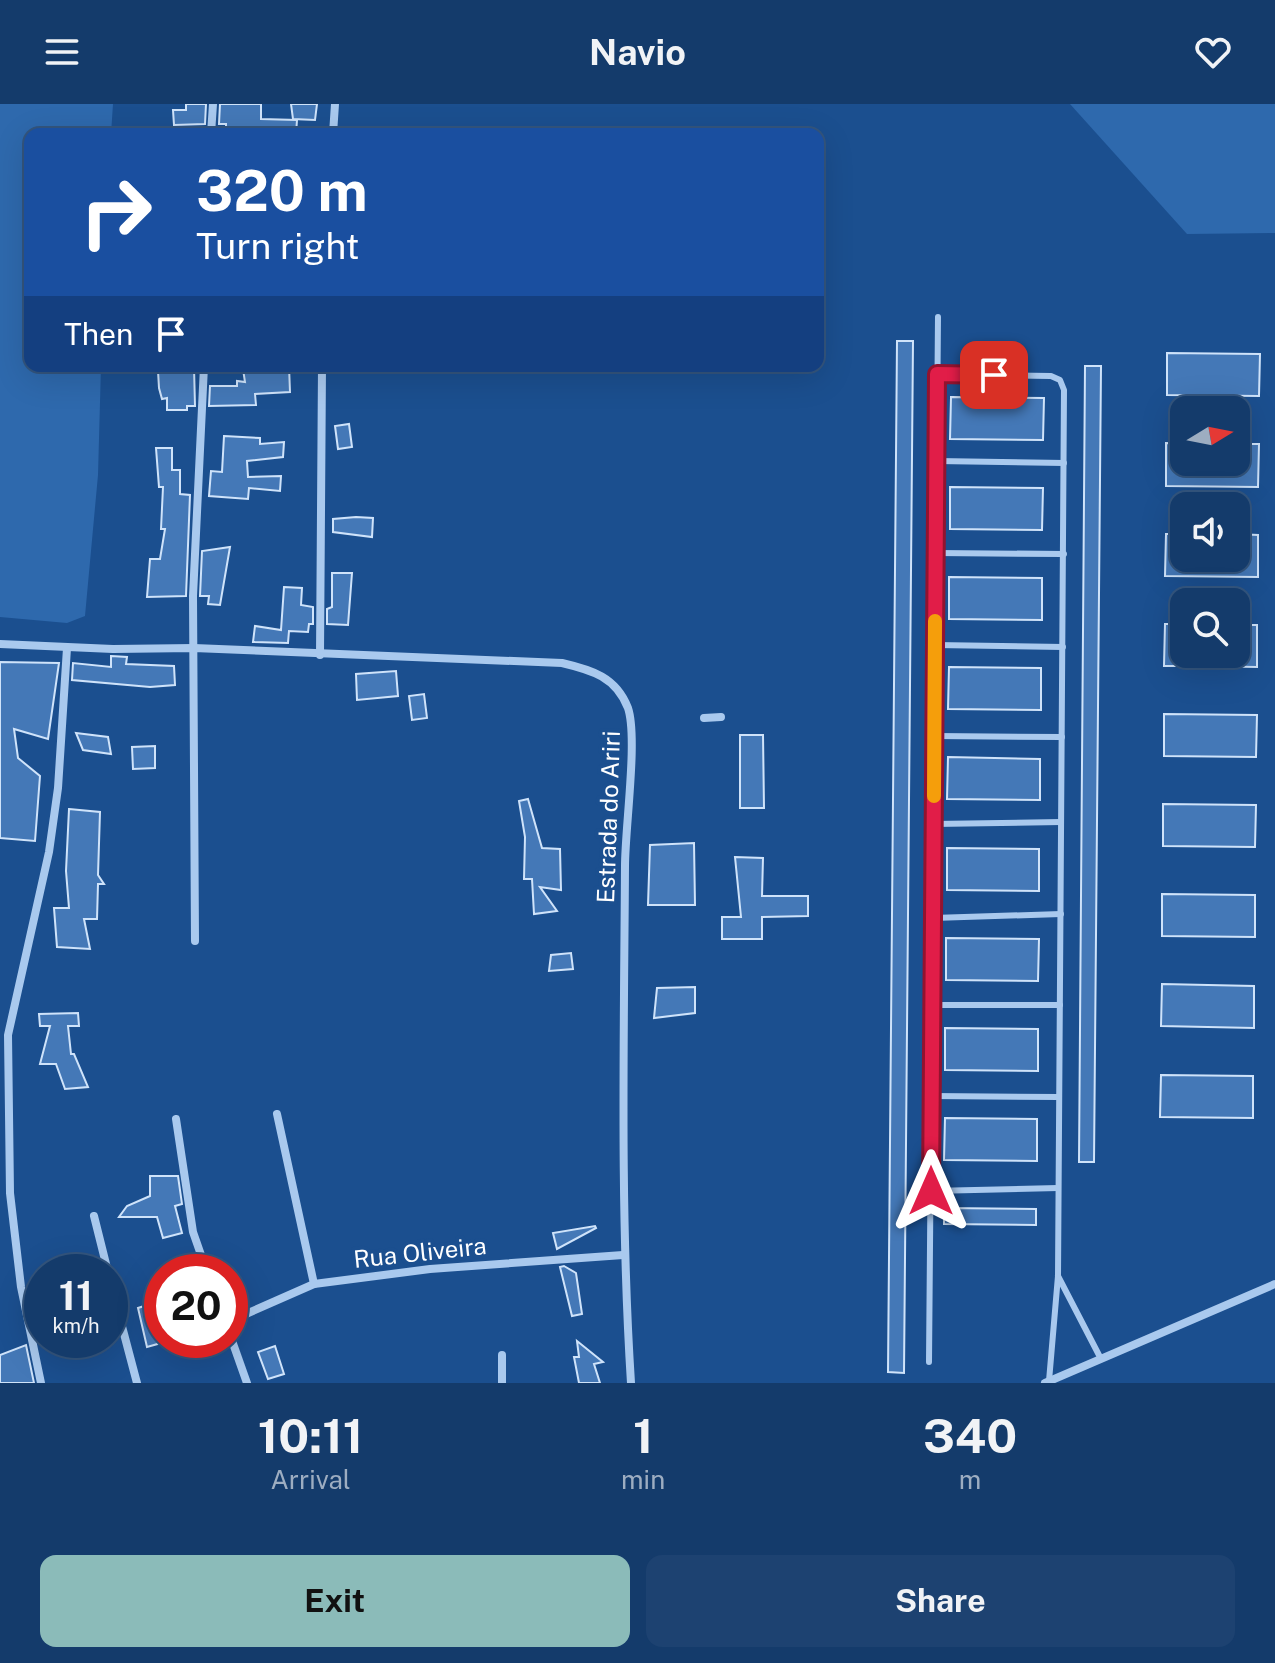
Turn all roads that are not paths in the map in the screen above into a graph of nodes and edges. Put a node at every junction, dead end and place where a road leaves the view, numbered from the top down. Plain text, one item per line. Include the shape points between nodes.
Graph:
1 (213, 104) edge
2 (335, 104) edge
3 (211, 128) edge
4 (333, 128) edge
5 (938, 317) dead end
6 (204, 372) edge
7 (322, 372) edge
8 (937, 374) junction
9 (937, 461) junction
10 (1064, 463) junction
11 (936, 553) junction
12 (1064, 554) junction
13 (0, 644) edge
14 (935, 645) junction
15 (1063, 647) junction
16 (67, 648) junction
17 (194, 648) junction
18 (320, 655) junction
19 (721, 717) dead end
20 (704, 718) dead end
21 (935, 736) junction
22 (1062, 737) junction
23 (1061, 822) junction
24 (934, 824) junction
25 (1061, 914) junction
26 (933, 918) junction
27 (195, 941) dead end
28 (932, 1005) junction
29 (1060, 1005) junction
30 (4, 1039) edge
31 (931, 1096) junction
32 (1059, 1097) junction
33 (277, 1114) dead end
34 (176, 1119) dead end
35 (1058, 1188) junction
36 (931, 1191) junction
37 (94, 1216) dead end
38 (104, 1254) edge
39 (201, 1254) edge
40 (623, 1255) junction
41 (1058, 1276) junction
42 (314, 1284) junction
43 (1275, 1284) edge
44 (248, 1313) edge
45 (128, 1349) edge
46 (502, 1355) dead end
47 (238, 1358) edge
48 (1101, 1359) junction
49 (929, 1362) dead end
50 (1047, 1382) edge
51 (41, 1383) edge
52 (137, 1383) edge
53 (247, 1383) edge
54 (502, 1383) edge
55 (631, 1383) edge

1 - 3 street
2 - 4 street
5 - 8 lane
6 - 17 street
7 - 18 street
8 - 9 lane
8 - 10 lane via 1060,380
9 - 10 lane
9 - 11 lane
10 - 12 lane
11 - 12 lane
11 - 14 lane
12 - 15 lane
13 - 16 street, Estrada do Ariri
14 - 15 lane
14 - 21 lane
15 - 22 lane
16 - 17 street, Estrada do Ariri
16 - 30 street via 49,852
17 - 18 street, Estrada do Ariri
17 - 27 street
18 - 40 street, Estrada do Ariri via 562,663 604,676 624,699 631,732 625,827
19 - 20 street
21 - 22 lane
21 - 24 lane
22 - 23 lane
23 - 24 lane
23 - 25 lane
24 - 26 lane
25 - 26 lane
25 - 29 lane
26 - 28 lane
28 - 29 lane
28 - 31 lane
29 - 32 lane
30 - 51 street via 10,1193 21,1287
31 - 32 lane
31 - 36 lane
32 - 35 lane
33 - 42 street
34 - 39 street
35 - 36 lane
35 - 41 lane
36 - 49 lane
37 - 38 street
40 - 42 street, Rua Oliveira via 430,1269
40 - 55 street, Estrada do Ariri
41 - 48 lane
41 - 50 lane
42 - 44 street, Rua Oliveira
43 - 48 street
45 - 52 street
46 - 54 street
47 - 53 street
48 - 50 street

